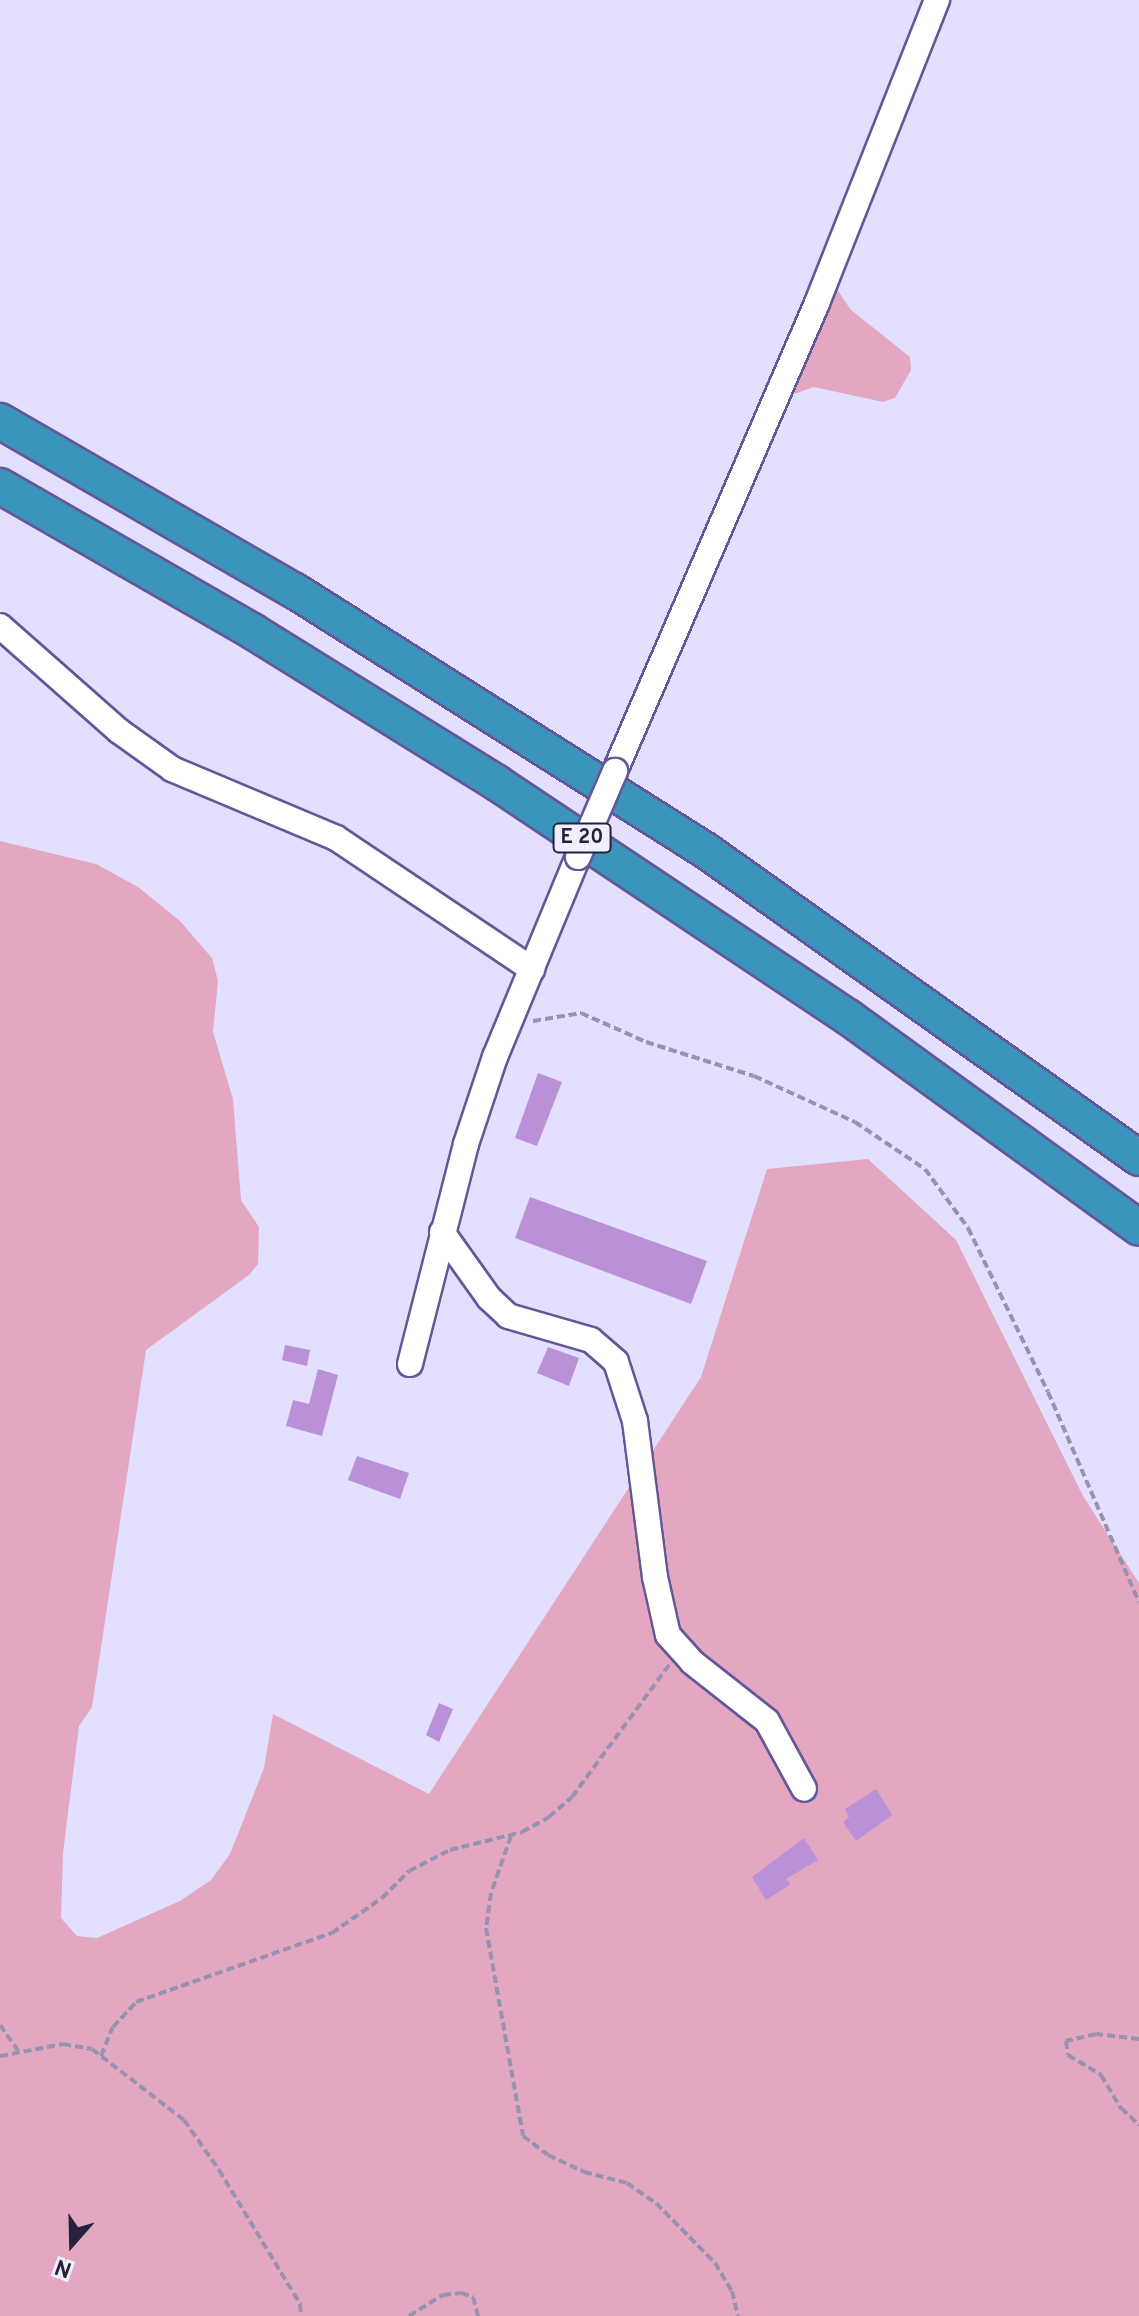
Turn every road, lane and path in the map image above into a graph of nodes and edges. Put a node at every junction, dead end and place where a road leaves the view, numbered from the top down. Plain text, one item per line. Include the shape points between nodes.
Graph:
1 (937, 0) edge
2 (0, 421) edge
3 (0, 486) edge
4 (0, 626) edge
5 (532, 969) junction
6 (503, 1037) junction
7 (1139, 1158) edge
8 (1139, 1228) edge
9 (442, 1232) junction
10 (410, 1364) dead end
11 (1139, 1602) edge
12 (679, 1650) junction
13 (804, 1789) dead end
14 (511, 1835) junction
15 (0, 2025) edge
16 (1139, 2039) edge
17 (18, 2051) junction
18 (0, 2056) edge
19 (101, 2056) junction
20 (1139, 2125) edge
21 (301, 2316) edge
22 (409, 2316) edge
23 (478, 2316) edge
24 (738, 2316) edge

1 - 5 street, bridge via 817,303
2 - 7 highway, E 20 via 295,591 574,765 705,850
3 - 8 highway, E 20 via 264,639 510,791 848,1017
4 - 5 street via 119,731 172,769 336,838
5 - 6 street
6 - 9 street
6 - 11 path via 537,1019 581,1013 826,1108 925,1169 968,1228 1048,1392
9 - 10 street
9 - 12 street via 508,1316 591,1340 616,1362 635,1421 660,1610
12 - 13 street via 767,1721
12 - 14 path via 572,1797 549,1817
14 - 19 path via 450,1850 409,1871 382,1898 332,1933 136,2002 113,2027
14 - 24 path via 491,1893 486,1928 491,1980 523,2136 548,2155 627,2183 656,2203 715,2263 732,2291
15 - 17 path
16 - 20 path via 1096,2034 1066,2041 1068,2055 1101,2075 1121,2108
17 - 18 path
17 - 19 path via 63,2044
19 - 21 path via 184,2120 300,2304
22 - 23 path via 443,2295 461,2293 473,2297

